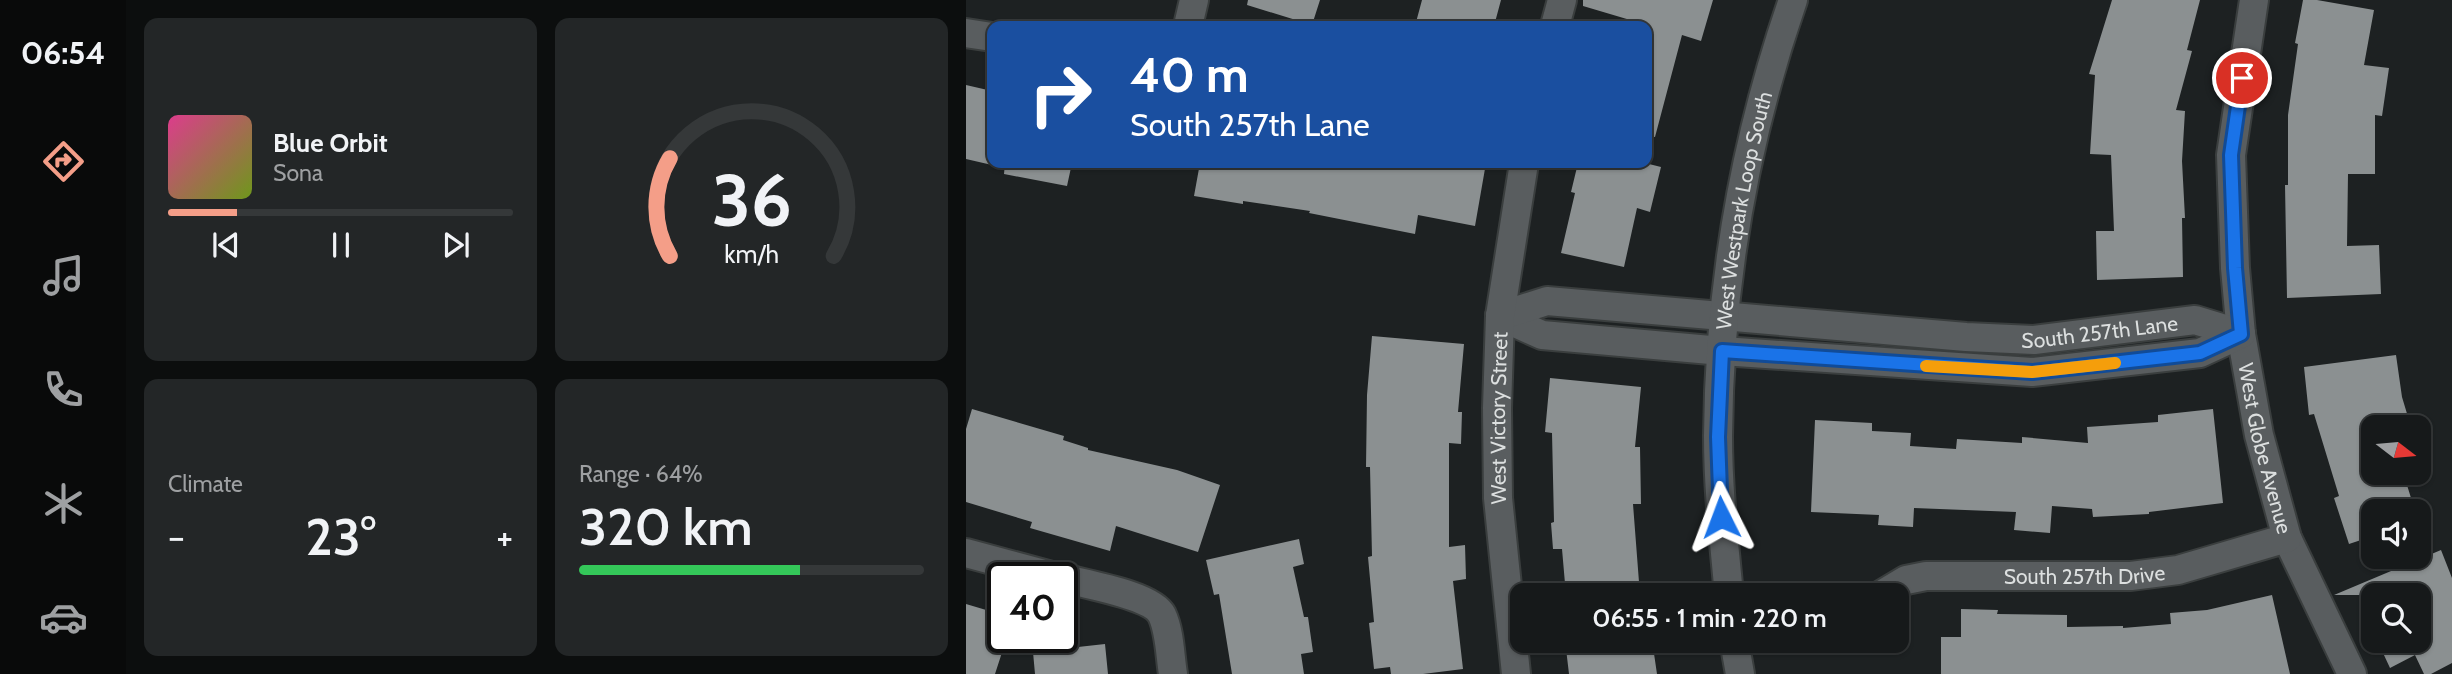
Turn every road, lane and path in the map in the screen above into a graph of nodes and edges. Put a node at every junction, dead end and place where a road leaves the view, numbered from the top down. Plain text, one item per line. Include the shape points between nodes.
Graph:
1 (1194, 0) edge
2 (1562, 0) edge
3 (1793, 0) edge
4 (2254, 0) edge
5 (1189, 21) edge
6 (1556, 21) edge
7 (966, 33) edge
8 (987, 36) edge
9 (1523, 168) edge
10 (1500, 316) junction
11 (1724, 318) junction
12 (2241, 334) junction
13 (1722, 351) junction
14 (2287, 538) junction
15 (966, 553) edge
16 (1000, 562) edge
17 (1078, 583) edge
18 (1728, 583) edge
19 (1901, 583) edge
20 (1736, 653) edge
21 (1173, 674) edge
22 (1516, 674) edge
23 (1740, 674) edge
24 (2352, 674) edge

1 - 5 street
2 - 6 street
3 - 11 street, West Westpark Loop South via 1748,152
4 - 12 street, West Globe Avenue via 2231,155
7 - 8 street
9 - 10 street, West Victory Street
10 - 11 street, South 257th Lane via 1548,301
10 - 13 street, South 257th Lane via 1542,335
10 - 22 street, West Victory Street via 1498,498
11 - 12 street, South 257th Lane via 2034,340 2195,320
11 - 13 street, West Westpark Loop South
12 - 13 street, South 257th Lane via 2200,353 2032,372
12 - 14 street, West Globe Avenue via 2259,435
13 - 18 street, West Westpark Loop South via 1718,437
14 - 19 street, South 257th Drive via 2178,570 2132,576 1926,576
14 - 24 street, West Globe Avenue
15 - 16 street
17 - 21 street via 1142,600 1158,609 1165,623
20 - 23 street

